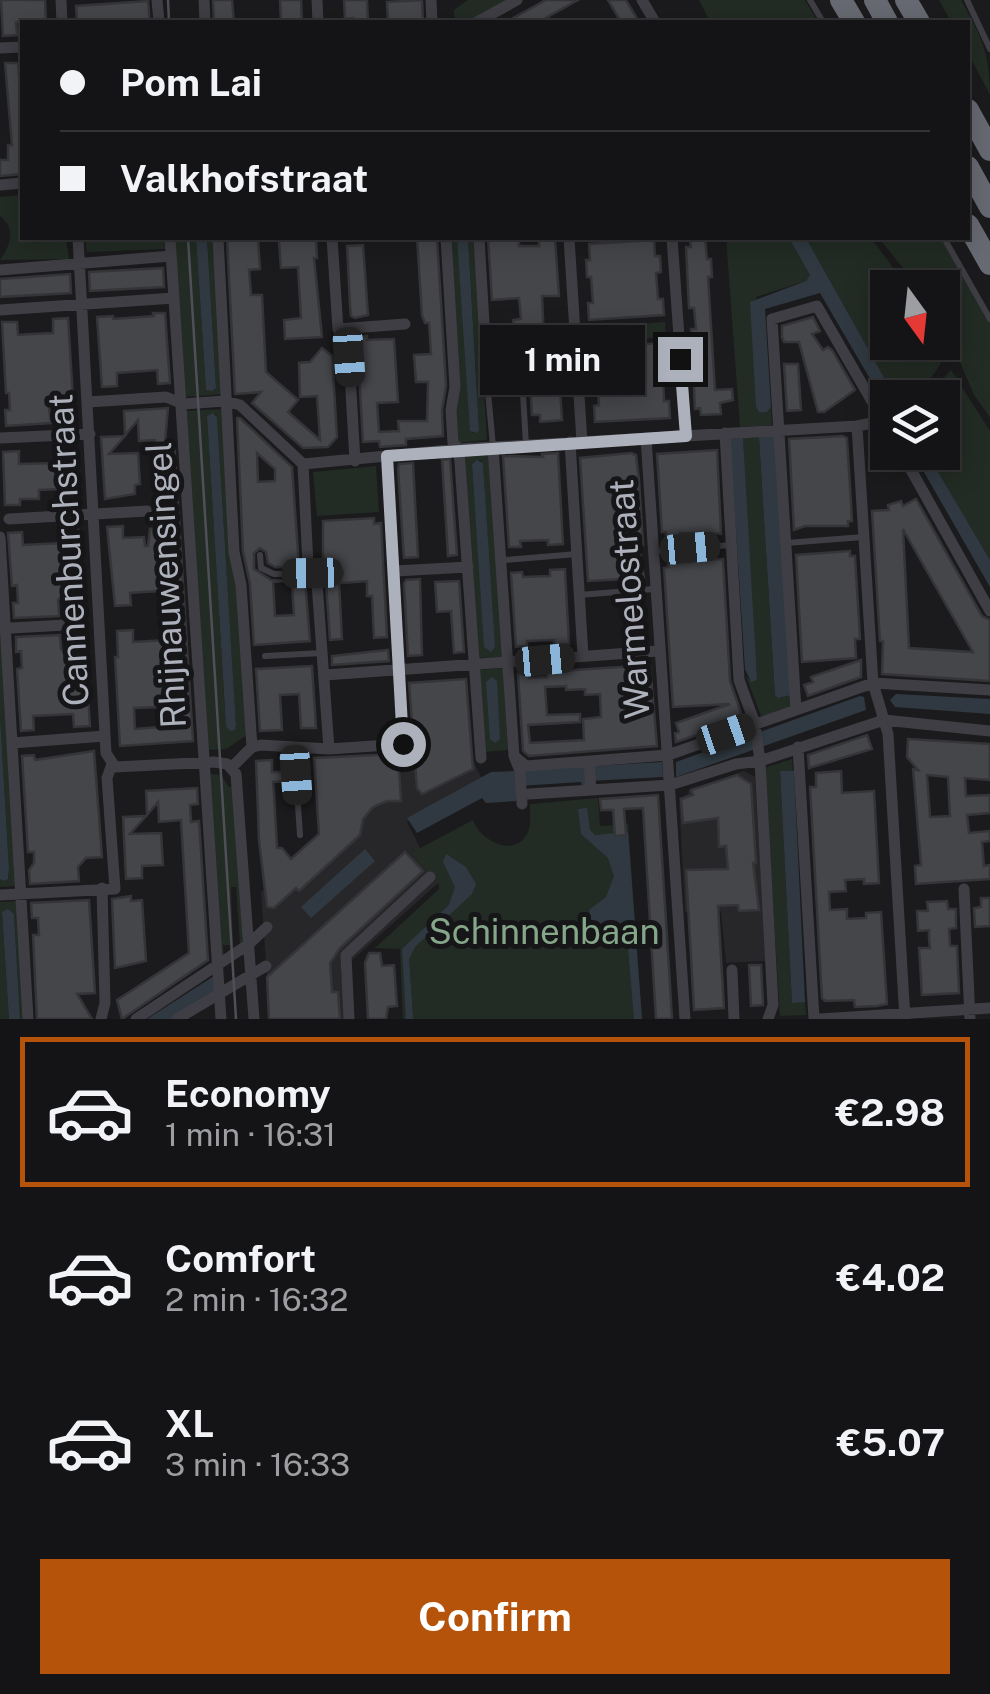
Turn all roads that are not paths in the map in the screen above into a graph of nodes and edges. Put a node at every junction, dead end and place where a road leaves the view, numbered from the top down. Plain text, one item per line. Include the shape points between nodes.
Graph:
1 (517, 0) edge
2 (967, 0) edge
3 (482, 20) edge
4 (990, 49) edge
5 (970, 114) edge
6 (990, 150) edge
7 (970, 171) edge
8 (990, 207) edge
9 (970, 229) edge
10 (78, 240) edge
11 (170, 240) edge
12 (218, 240) edge
13 (332, 240) edge
14 (446, 240) edge
15 (479, 240) edge
16 (570, 240) edge
17 (672, 240) edge
18 (945, 240) edge
19 (171, 256) junction
20 (80, 261) junction
21 (990, 264) edge
22 (0, 270) edge
23 (174, 298) junction
24 (83, 304) junction
25 (0, 310) edge
26 (990, 319) edge
27 (405, 324) dead end
28 (338, 329) junction
29 (488, 392) junction
30 (870, 399) edge
31 (88, 402) junction
32 (225, 402) junction
33 (182, 404) junction
34 (870, 423) edge
35 (857, 426) junction
36 (780, 430) junction
37 (724, 433) junction
38 (90, 434) junction
39 (686, 436) junction
40 (0, 438) edge
41 (646, 438) junction
42 (576, 442) junction
43 (526, 445) junction
44 (493, 447) junction
45 (459, 449) junction
46 (387, 456) junction
47 (355, 461) junction
48 (303, 464) junction
49 (911, 470) edge
50 (147, 510) dead end
51 (93, 514) junction
52 (9, 519) dead end
53 (864, 536) junction
54 (0, 538) edge
55 (786, 543) junction
56 (732, 545) junction
57 (653, 551) junction
58 (577, 554) junction
59 (260, 555) dead end
60 (503, 560) junction
61 (462, 567) junction
62 (395, 571) junction
63 (312, 573) junction
64 (336, 573) dead end
65 (656, 588) junction
66 (579, 595) junction
67 (990, 611) edge
68 (64, 625) dead end
69 (12, 628) dead end
70 (658, 651) junction
71 (323, 652) junction
72 (265, 656) dead end
73 (583, 656) junction
74 (507, 663) junction
75 (474, 664) junction
76 (399, 669) junction
77 (324, 675) junction
78 (873, 683) junction
79 (990, 690) edge
80 (796, 710) junction
81 (884, 720) junction
82 (755, 728) junction
83 (990, 731) edge
84 (105, 736) junction
85 (12, 743) junction
86 (294, 745) junction
87 (252, 747) junction
88 (798, 747) junction
89 (329, 748) junction
90 (668, 755) junction
91 (758, 755) junction
92 (514, 756) junction
93 (481, 758) dead end
94 (204, 763) junction
95 (112, 764) junction
96 (590, 764) junction
97 (232, 768) junction
98 (670, 785) junction
99 (591, 786) junction
100 (300, 835) dead end
101 (430, 878) dead end
102 (102, 888) junction
103 (964, 889) dead end
104 (20, 894) junction
105 (0, 895) edge
106 (266, 927) dead end
107 (249, 944) junction
108 (218, 964) junction
109 (266, 966) dead end
110 (732, 970) dead end
111 (250, 974) junction
112 (219, 992) junction
113 (990, 1008) edge
114 (970, 1014) edge
115 (905, 1016) edge
116 (28, 1019) edge
117 (100, 1019) edge
118 (136, 1019) edge
119 (177, 1019) edge
120 (221, 1019) edge
121 (254, 1019) edge
122 (349, 1019) edge
123 (685, 1019) edge
124 (734, 1019) edge
125 (768, 1019) edge
126 (817, 1019) edge

1 - 3 street
2 - 4 lane
5 - 6 highway
7 - 8 highway
9 - 21 highway
10 - 20 street, Cannenburchstraat
11 - 19 street, Rhijnauwensingel
12 - 32 street, Rhijnauwensingel
13 - 28 street
14 - 45 street via 452,442
15 - 29 street
16 - 42 street
17 - 39 street
18 - 26 lane
19 - 20 street
19 - 23 street, Rhijnauwensingel
20 - 22 street
20 - 24 street, Cannenburchstraat
23 - 24 street
23 - 33 street, Rhijnauwensingel
24 - 25 street
24 - 31 street, Cannenburchstraat
27 - 28 street
28 - 47 street via 349,357
29 - 43 lane via 523,394
29 - 44 lane
30 - 36 street via 816,306 772,319
31 - 33 street via 166,397
31 - 38 street, Cannenburchstraat
32 - 33 street, Rhijnauwensingel
32 - 48 street via 240,404
32 - 87 street, Rhijnauwensingel
33 - 94 street, Rhijnauwensingel
34 - 35 street
35 - 36 street
35 - 53 street
36 - 37 street
36 - 55 street
37 - 39 street
37 - 56 street
38 - 40 street
38 - 51 street, Cannenburchstraat
39 - 41 street
41 - 42 street
41 - 57 street, Warmelostraat
42 - 43 street
42 - 58 street
43 - 44 street
44 - 45 street
44 - 60 street
45 - 46 street
45 - 61 street
46 - 47 street
46 - 62 street
47 - 48 street
48 - 63 street
49 - 67 street
50 - 51 street
51 - 52 street
51 - 84 street, Cannenburchstraat
53 - 55 lane
53 - 78 street
54 - 85 street
55 - 80 street
56 - 57 lane
56 - 82 street via 739,680
57 - 65 street, Warmelostraat
58 - 60 lane
58 - 66 street
59 - 63 lane via 261,568 274,574
60 - 74 street
61 - 62 street
61 - 75 street
62 - 76 street
63 - 64 lane
63 - 71 street
65 - 66 lane
65 - 70 street, Warmelostraat
66 - 73 street
68 - 69 street
70 - 73 street
70 - 90 street, Warmelostraat
71 - 72 lane
71 - 77 street
73 - 74 street
74 - 75 street
74 - 92 street
75 - 76 street
75 - 93 street
76 - 77 street
76 - 89 street via 403,744
77 - 89 street
78 - 79 street
78 - 80 street
78 - 81 street
80 - 82 street
81 - 83 street
81 - 88 street
81 - 115 street
82 - 90 street
82 - 91 street
84 - 85 street
84 - 95 street, Cannenburchstraat
85 - 104 street
86 - 87 street
86 - 89 street
86 - 100 lane
87 - 97 street
88 - 91 street
88 - 126 street
90 - 96 street
90 - 98 street, Warmelostraat
91 - 98 street
91 - 125 street via 773,1005
92 - 96 street via 526,766
92 - 99 street via 524,795
94 - 95 street
94 - 97 street, Rhijnauwensingel
94 - 108 street, Rhijnauwensingel
95 - 102 street, Cannenburchstraat via 107,778 115,889
96 - 99 street
97 - 107 street
98 - 99 street
98 - 123 street, Warmelostraat
101 - 122 street via 346,955
102 - 104 street
102 - 117 street
103 - 114 street
104 - 105 street
104 - 116 street
106 - 107 street
107 - 108 street
107 - 111 street
108 - 112 street, Rhijnauwensingel
108 - 118 street
109 - 111 street
110 - 124 street
111 - 112 street
111 - 121 street
112 - 119 street
112 - 120 street, Rhijnauwensingel
113 - 114 street
114 - 115 street
115 - 126 street

